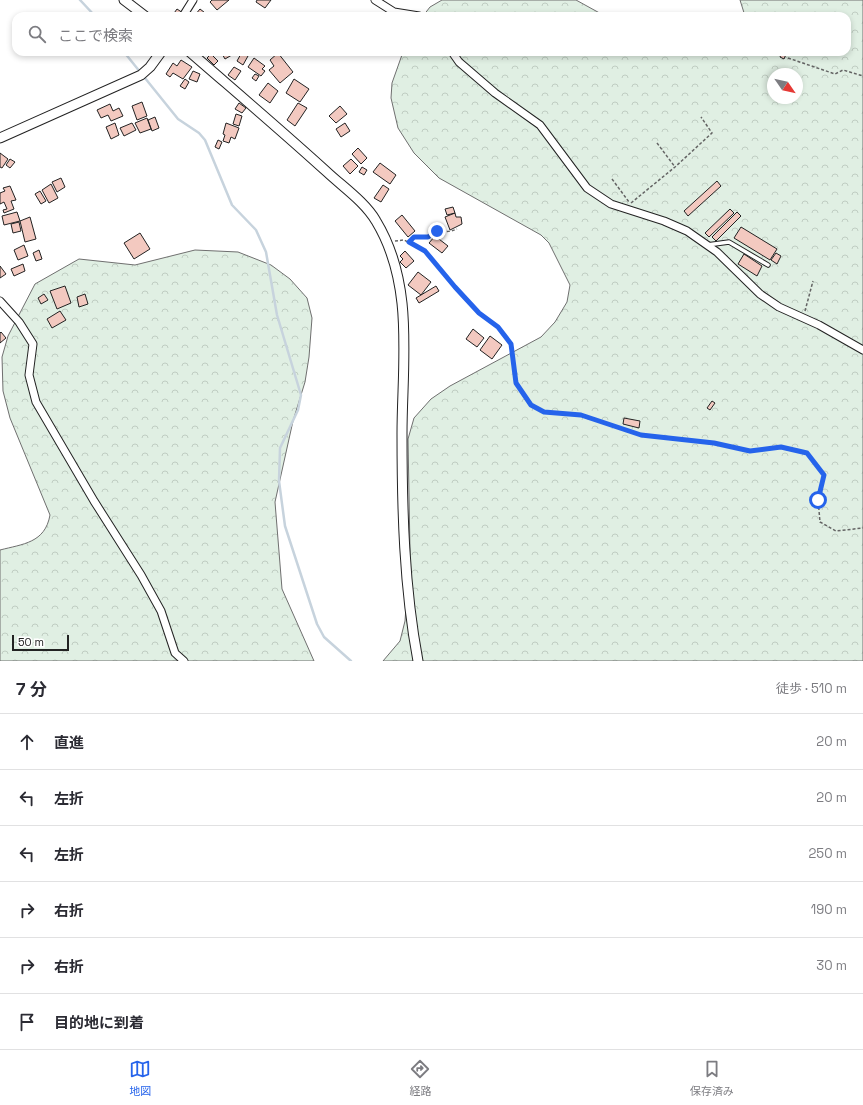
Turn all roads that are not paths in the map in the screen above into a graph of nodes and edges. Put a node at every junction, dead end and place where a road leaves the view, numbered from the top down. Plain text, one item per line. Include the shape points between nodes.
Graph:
1 (124, 0) edge
2 (193, 0) edge
3 (375, 0) edge
4 (140, 12) edge
5 (186, 12) edge
6 (394, 12) edge
7 (158, 56) edge
8 (195, 56) edge
9 (455, 56) edge
10 (0, 138) edge
11 (706, 245) junction
12 (768, 265) dead end
13 (0, 301) edge
14 (863, 350) edge
15 (184, 661) edge
16 (418, 661) edge

1 - 4 street
2 - 5 street
3 - 6 street
7 - 10 street via 141,75
8 - 16 street via 299,146 361,204 376,220 387,242 396,268 404,307 402,434 405,544
9 - 11 street via 495,93 540,126 588,188 611,204 664,221 687,231
11 - 12 lane via 729,242
11 - 14 street via 717,252 760,294 779,307
13 - 15 street via 19,322 33,344 29,375 36,402 162,611 175,653

